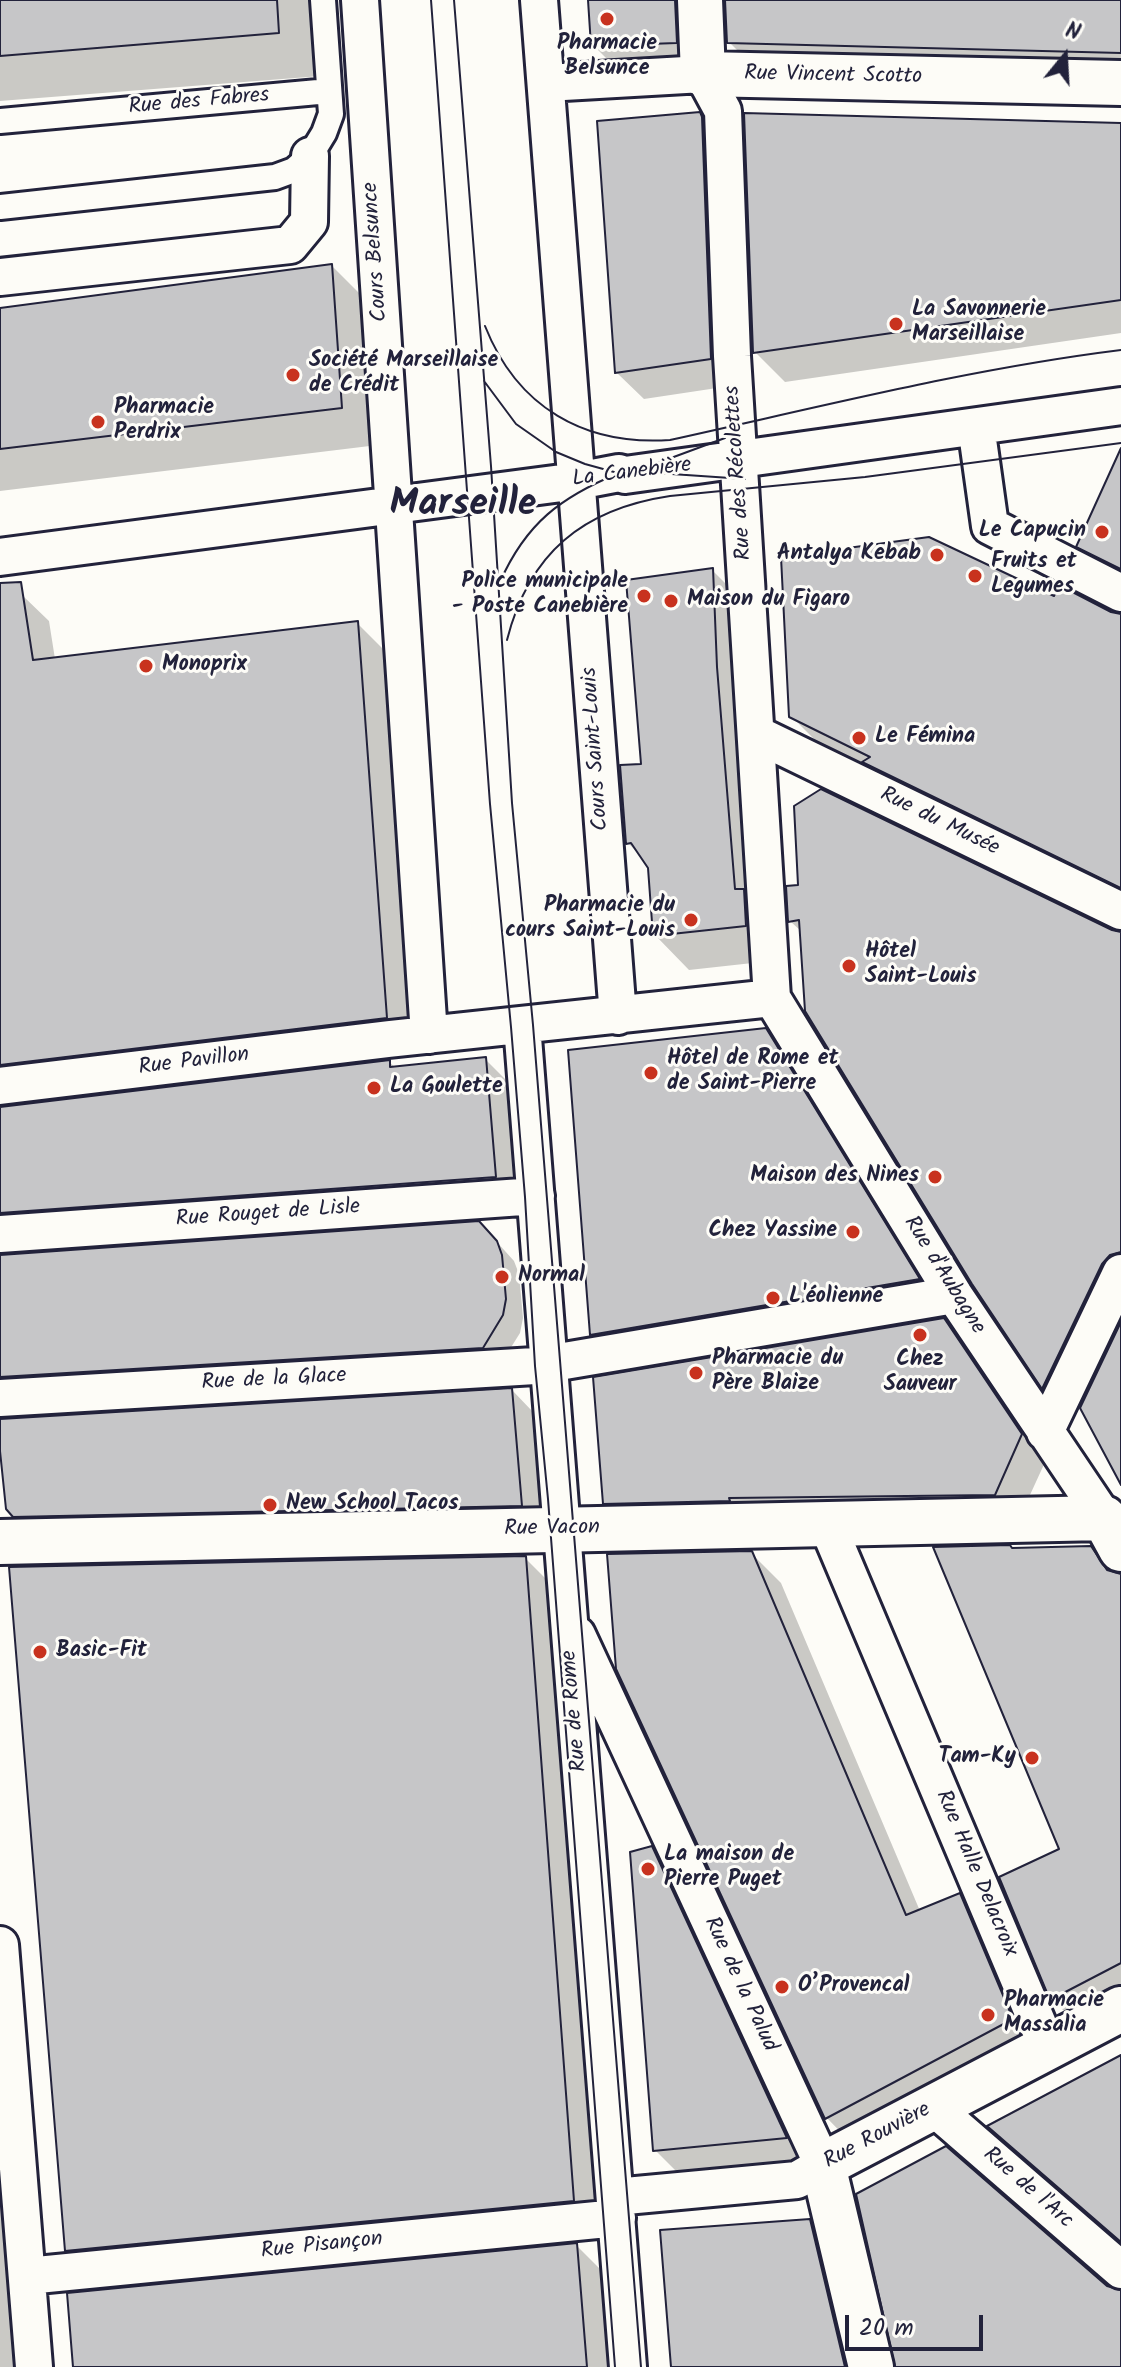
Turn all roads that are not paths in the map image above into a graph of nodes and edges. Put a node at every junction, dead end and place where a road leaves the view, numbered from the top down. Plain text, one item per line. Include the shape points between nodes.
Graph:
1 (323, 0) edge
2 (360, 0) edge
3 (539, 0) edge
4 (700, 0) edge
5 (703, 74) junction
6 (546, 83) junction
7 (1121, 83) edge
8 (329, 91) junction
9 (0, 121) edge
10 (310, 156) junction
11 (0, 207) edge
12 (0, 277) edge
13 (1121, 406) edge
14 (978, 440) dead end
15 (740, 461) junction
16 (577, 481) junction
17 (394, 503) junction
18 (0, 557) edge
19 (1121, 593) edge
20 (756, 734) junction
21 (1121, 911) edge
22 (772, 998) junction
23 (618, 1016) junction
24 (429, 1035) junction
25 (523, 1040) junction
26 (0, 1086) edge
27 (536, 1196) junction
28 (0, 1234) edge
29 (1121, 1273) edge
30 (954, 1295) junction
31 (548, 1365) junction
32 (0, 1398) edge
33 (1045, 1432) junction
34 (827, 1524) junction
35 (561, 1530) junction
36 (1113, 1533) edge
37 (0, 1542) edge
38 (568, 1616) junction
39 (1, 1959) edge
40 (1121, 2009) edge
41 (1048, 2048) junction
42 (933, 2107) junction
43 (823, 2165) junction
44 (616, 2207) junction
45 (1121, 2270) edge
46 (27, 2276) junction
47 (34, 2367) edge
48 (628, 2367) edge
49 (871, 2367) edge

1 - 8 lane
2 - 17 street, Cours Belsunce
3 - 6 street
4 - 5 street, Rue des Récolettes
5 - 6 street, Rue Vincent Scotto
5 - 7 street, Rue Vincent Scotto
5 - 15 street, Rue des Récolettes via 723,111
6 - 16 street
8 - 9 lane, Rue des Fabres
8 - 10 lane via 331,114
10 - 11 lane via 275,177
10 - 12 street via 309,222 290,245
13 - 15 street, La Canebière
14 - 19 street via 990,526
15 - 16 street, La Canebière
15 - 20 street, Rue des Récolettes
16 - 17 street, La Canebière
16 - 23 street, Cours Saint-Louis
17 - 18 street, La Canebière
17 - 24 street
20 - 21 street, Rue du Musée
20 - 22 street, Rue des Récolettes
22 - 23 street
22 - 30 street, Rue d'Aubagne
23 - 25 street
24 - 25 street
24 - 26 street, Rue Pavillon
25 - 27 street, Rue de Rome
27 - 28 street, Rue Rouget de Lisle
27 - 31 street, Rue de Rome
29 - 33 street
30 - 31 street, Rue de la Glace
30 - 33 street, Rue d'Aubagne
31 - 32 street, Rue de la Glace
31 - 35 street, Rue de Rome
33 - 36 street, Rue d'Aubagne
34 - 35 street, Rue Vacon
34 - 36 street, Rue Vacon
34 - 41 street, Rue Halle Delacroix
35 - 37 street, Rue Vacon
35 - 38 street, Rue de Rome
38 - 43 street, Rue de la Palud
38 - 44 street, Rue de Rome
39 - 46 street
40 - 41 street, Rue Rouvière
41 - 42 street, Rue Rouvière
42 - 43 street, Rue Rouvière
42 - 45 street, Rue de l'Arc
43 - 44 street, Rue Rouvière via 797,2180
43 - 49 street, Rue de la Palud
44 - 46 street, Rue Pisançon
44 - 48 street, Rue de Rome
46 - 47 street

